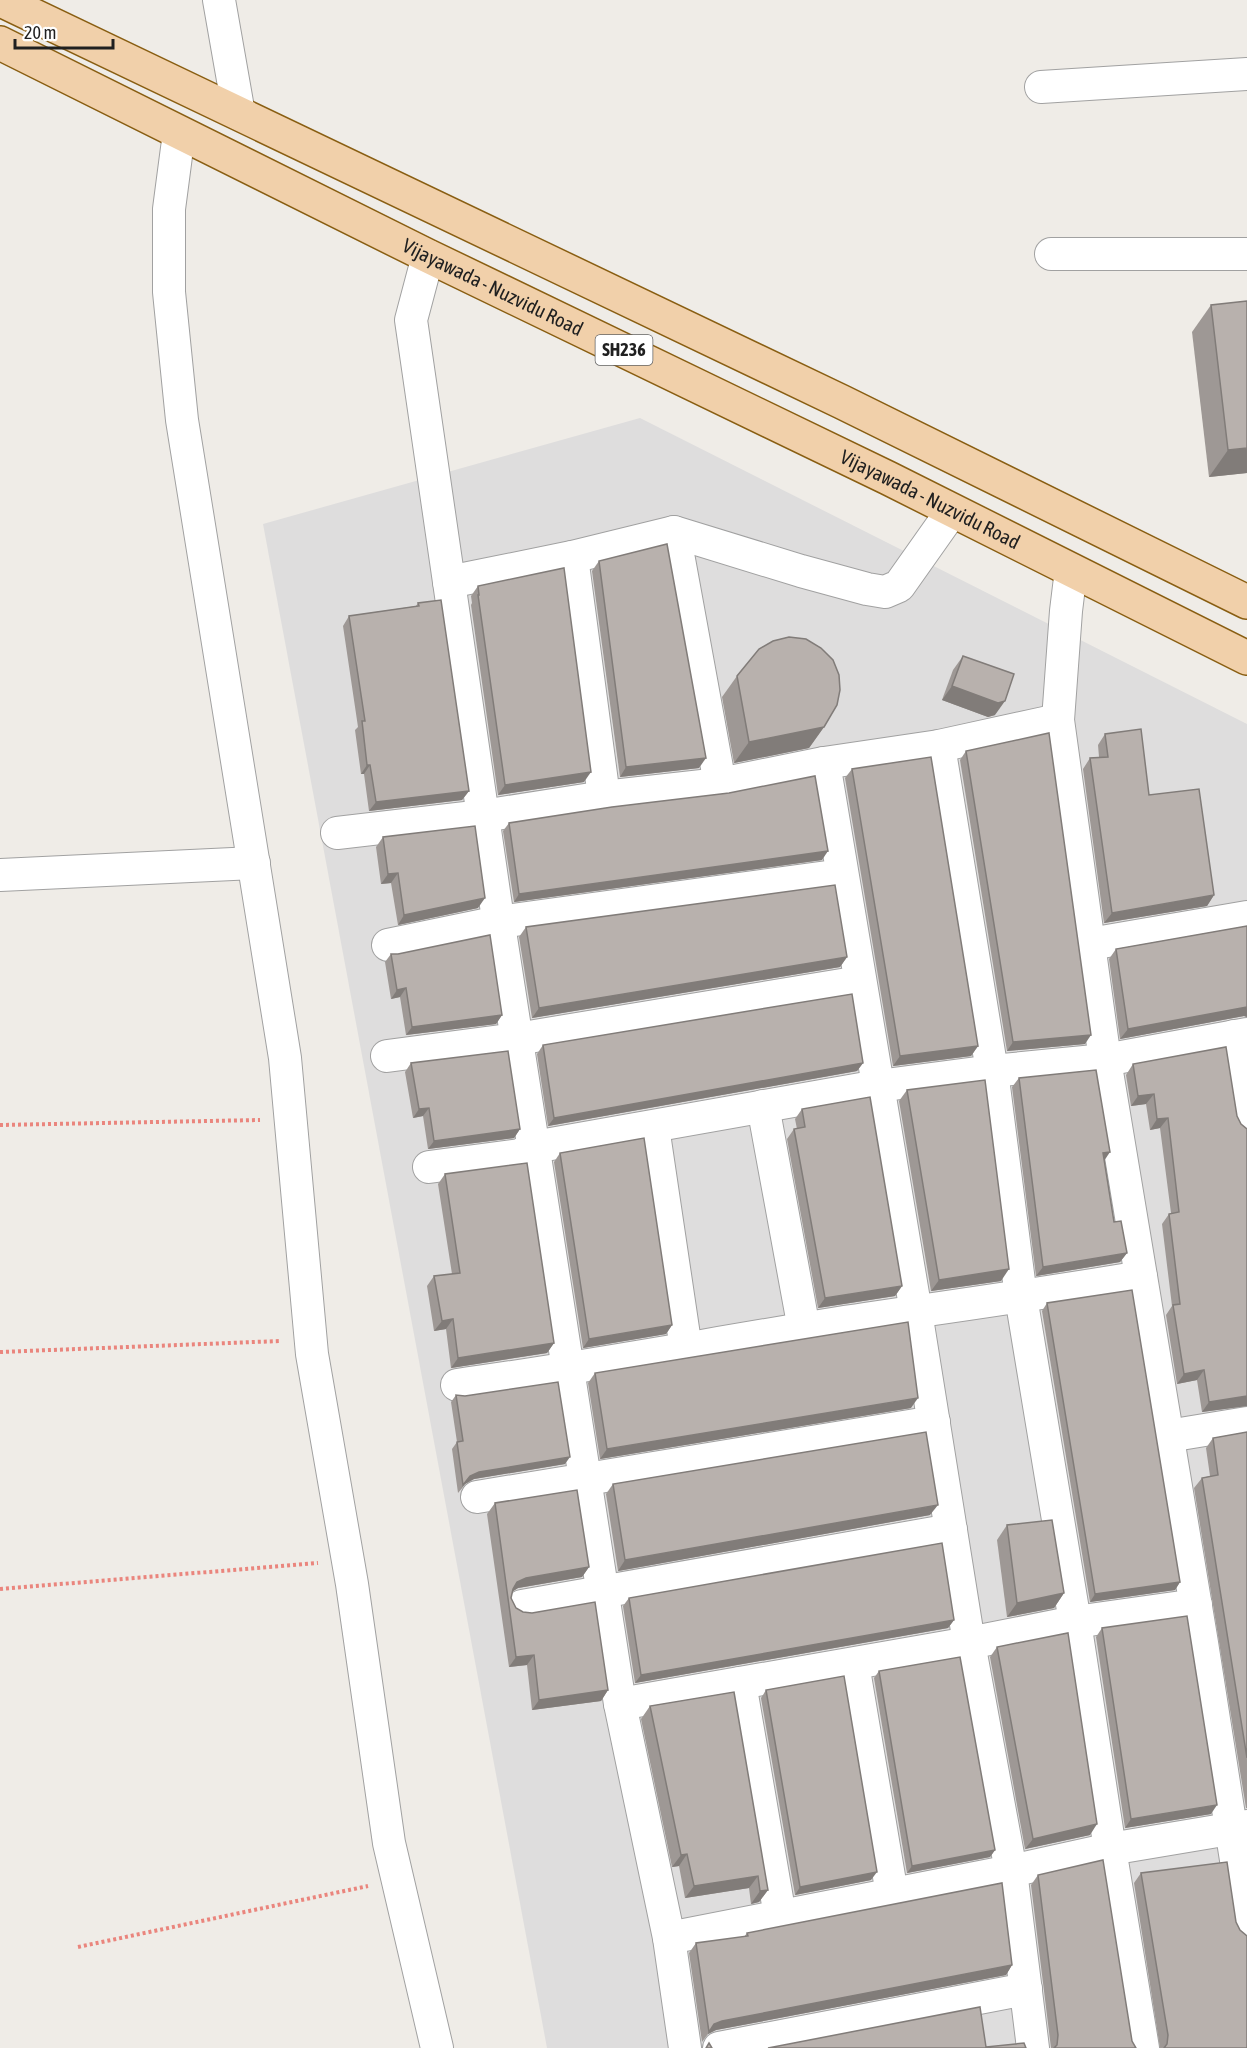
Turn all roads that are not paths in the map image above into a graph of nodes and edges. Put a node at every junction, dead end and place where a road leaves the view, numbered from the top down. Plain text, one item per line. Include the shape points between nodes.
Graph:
1 (1, 0) edge
2 (219, 0) edge
3 (0, 43) edge
4 (1247, 74) edge
5 (1041, 87) dead end
6 (239, 114) junction
7 (179, 133) junction
8 (1051, 254) dead end
9 (1247, 254) edge
10 (428, 256) junction
11 (944, 523) junction
12 (674, 532) junction
13 (572, 557) junction
14 (1071, 570) junction
15 (449, 582) junction
16 (1247, 602) edge
17 (1247, 658) edge
18 (1058, 720) junction
19 (939, 746) junction
20 (824, 764) junction
21 (720, 784) junction
22 (604, 797) junction
23 (483, 816) junction
24 (337, 832) dead end
25 (254, 862) junction
26 (0, 875) edge
27 (842, 876) junction
28 (1247, 917) edge
29 (499, 922) junction
30 (1090, 944) junction
31 (387, 945) dead end
32 (860, 982) junction
33 (1240, 1035) edge
34 (517, 1039) junction
35 (387, 1056) dead end
36 (1105, 1060) junction
37 (992, 1071) junction
38 (878, 1086) junction
39 (764, 1107) junction
40 (1247, 1123) edge
41 (652, 1126) junction
42 (534, 1147) junction
43 (429, 1167) dead end
44 (1141, 1277) junction
45 (1021, 1297) junction
46 (916, 1312) junction
47 (804, 1329) junction
48 (686, 1349) junction
49 (568, 1370) junction
50 (457, 1385) dead end
51 (934, 1422) junction
52 (1247, 1423) edge
53 (1168, 1436) junction
54 (585, 1479) junction
55 (477, 1497) dead end
56 (951, 1530) junction
57 (603, 1592) junction
58 (1196, 1605) junction
59 (522, 1606) dead end
60 (1075, 1622) junction
61 (969, 1643) junction
62 (853, 1664) junction
63 (740, 1683) junction
64 (620, 1704) junction
65 (1239, 1827) edge
66 (1110, 1848) junction
67 (1011, 1871) junction
68 (892, 1894) junction
69 (780, 1916) junction
70 (1247, 1930) edge
71 (669, 1938) junction
72 (1026, 1989) junction
73 (437, 2048) edge
74 (685, 2048) edge
75 (720, 2048) edge
76 (1033, 2048) edge
77 (1143, 2048) edge

1 - 6 main road, SH236
2 - 6 street
3 - 7 main road, Vijayawada - Nuzvidu Road / SH236
4 - 5 street
6 - 16 main road, SH236 via 842,402
7 - 10 main road, Vijayawada - Nuzvidu Road / SH236
7 - 25 street via 169,209 174,350
8 - 9 street
10 - 11 main road, Vijayawada - Nuzvidu Road / SH236
10 - 15 street via 411,320
11 - 12 street via 900,586 885,592
11 - 14 main road, Vijayawada - Nuzvidu Road / SH236
12 - 13 street
12 - 21 street
13 - 15 street
13 - 22 street
14 - 17 main road, Vijayawada - Nuzvidu Road / SH236
14 - 18 street
15 - 23 street
18 - 19 street
18 - 30 street
19 - 20 street
19 - 37 street
20 - 21 street
20 - 27 street
21 - 22 street
22 - 23 street
23 - 24 street
23 - 29 street
25 - 26 street
25 - 73 street via 285,1058 311,1340 389,1843
27 - 29 street
27 - 32 street
28 - 30 street
29 - 31 street
29 - 34 street
30 - 36 street
32 - 34 street
32 - 38 street
33 - 36 street
33 - 40 street
34 - 35 street
34 - 42 street
36 - 37 street
36 - 44 street
37 - 38 street
37 - 45 street
38 - 39 street
38 - 46 street
39 - 41 street
39 - 47 street
41 - 42 street
41 - 48 street
42 - 43 street via 520,1155
42 - 49 street
44 - 45 street
44 - 53 street
45 - 46 street
45 - 60 street
46 - 47 street
46 - 51 street
47 - 48 street
48 - 49 street
49 - 50 street
49 - 54 street
51 - 54 street
51 - 56 street
52 - 53 street
53 - 58 street
54 - 55 street
54 - 57 street
56 - 57 street
56 - 61 street
57 - 59 street
57 - 64 street
58 - 60 street
58 - 65 street
60 - 61 street
60 - 66 street
61 - 62 street
61 - 67 street
62 - 63 street
62 - 68 street
63 - 64 street
63 - 69 street
64 - 71 street
65 - 66 street
65 - 70 street
66 - 67 street
66 - 77 street
67 - 68 street
67 - 72 street
68 - 69 street
69 - 71 street
71 - 74 street
72 - 75 street
72 - 76 street

